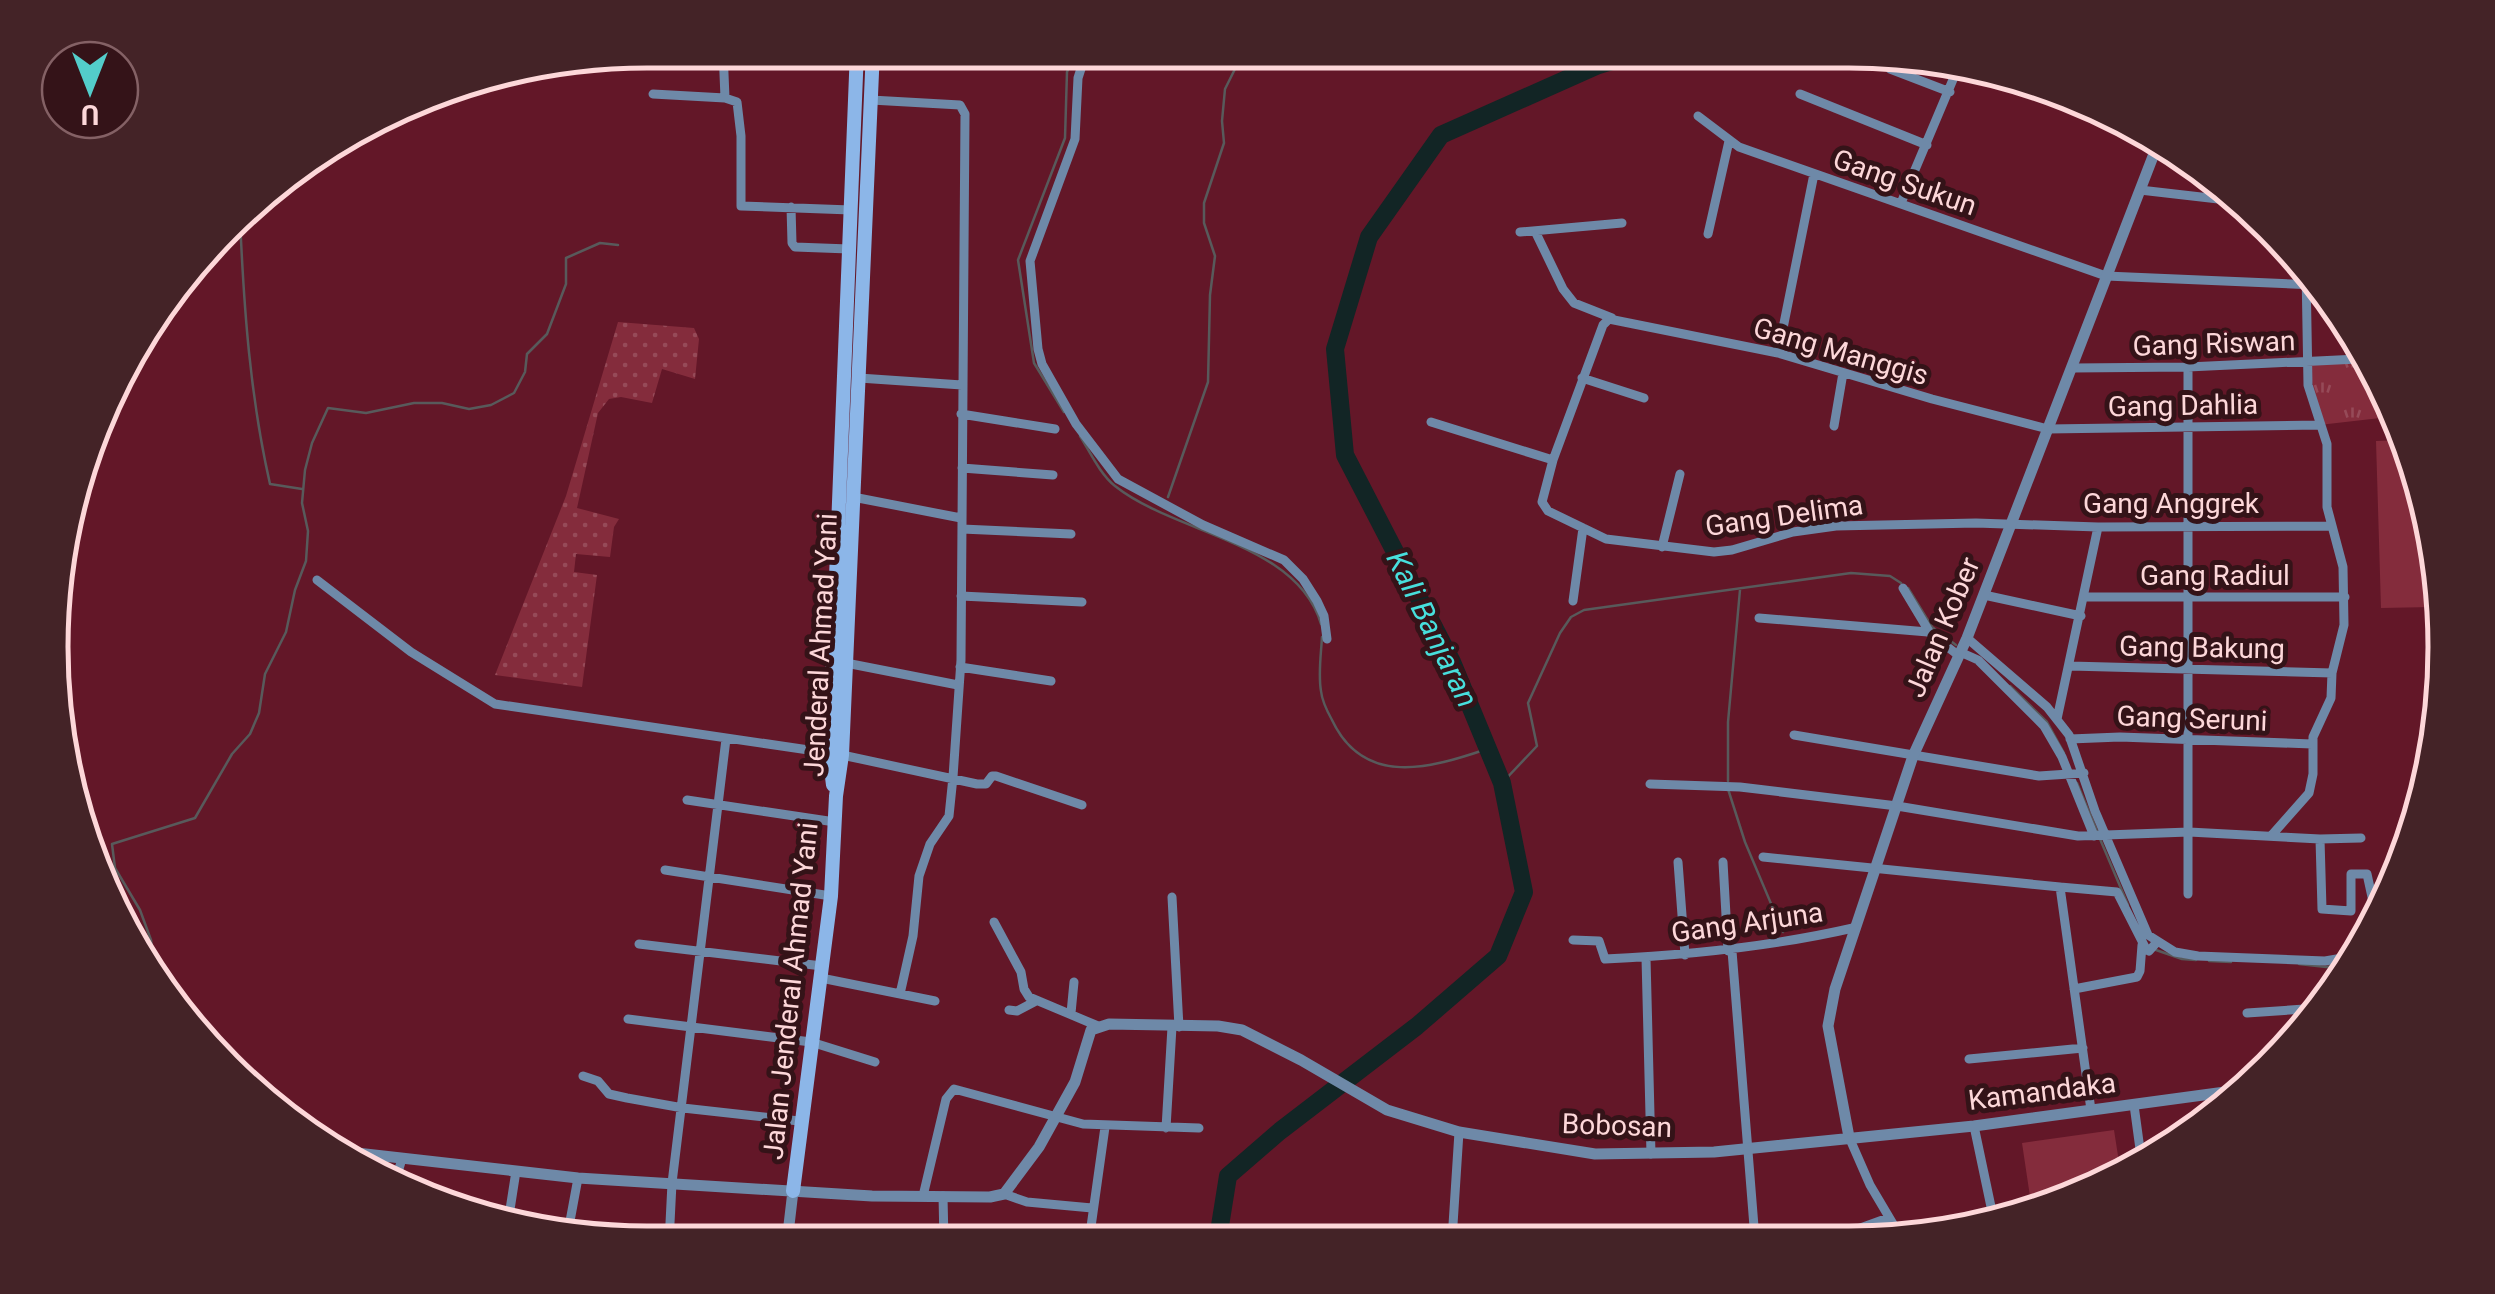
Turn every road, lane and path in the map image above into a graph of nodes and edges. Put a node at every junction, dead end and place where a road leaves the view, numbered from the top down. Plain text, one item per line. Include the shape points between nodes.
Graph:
1 (724, 68) edge
2 (856, 68) edge
3 (872, 68) edge
4 (1081, 68) edge
5 (1891, 69) edge
6 (1955, 78) edge
7 (1950, 92) junction
8 (654, 94) dead end
9 (1800, 94) dead end
10 (725, 98) junction
11 (871, 100) junction
12 (1698, 116) dead end
13 (854, 129) junction
14 (870, 130) junction
15 (1729, 141) junction
16 (1927, 145) junction
17 (2153, 154) edge
18 (1814, 174) junction
19 (2140, 190) junction
20 (2215, 199) edge
21 (1901, 203) junction
22 (792, 206) junction
23 (850, 210) junction
24 (1622, 223) dead end
25 (1536, 231) junction
26 (1520, 232) dead end
27 (1708, 234) dead end
28 (849, 250) junction
29 (856, 271) junction
30 (2106, 276) junction
31 (2300, 285) edge
32 (2310, 297) edge
33 (1618, 320) junction
34 (1778, 353) junction
35 (2351, 359) edge
36 (2306, 362) junction
37 (2188, 367) junction
38 (2073, 368) junction
39 (1844, 373) junction
40 (859, 378) junction
41 (1582, 378) junction
42 (962, 385) junction
43 (1644, 398) dead end
44 (962, 414) junction
45 (1431, 422) dead end
46 (2319, 425) junction
47 (1834, 426) dead end
48 (2188, 428) junction
49 (1055, 429) dead end
50 (2048, 429) junction
51 (1553, 460) junction
52 (962, 468) junction
53 (1680, 474) dead end
54 (1053, 475) dead end
55 (854, 497) junction
56 (962, 523) junction
57 (2012, 524) junction
58 (2188, 524) junction
59 (2330, 526) junction
60 (2098, 527) junction
61 (1582, 528) junction
62 (1071, 534) dead end
63 (1662, 547) junction
64 (316, 580) dead end
65 (1903, 588) dead end
66 (1984, 594) junction
67 (961, 596) junction
68 (2085, 597) junction
69 (2344, 597) junction
70 (2189, 598) junction
71 (1573, 601) dead end
72 (1082, 602) dead end
73 (2081, 616) junction
74 (1759, 618) dead end
75 (1930, 633) junction
76 (1328, 639) dead end
77 (1962, 648) junction
78 (846, 663) junction
79 (2070, 666) junction
80 (960, 668) junction
81 (2189, 670) junction
82 (2332, 672) junction
83 (1051, 681) dead end
84 (958, 685) junction
85 (2058, 719) junction
86 (1794, 734) dead end
87 (726, 739) junction
88 (2070, 739) junction
89 (2188, 740) junction
90 (2312, 744) junction
91 (835, 754) junction
92 (1913, 756) junction
93 (2076, 775) junction
94 (954, 777) junction
95 (1650, 784) dead end
96 (2309, 793) junction
97 (2323, 794) dead end
98 (836, 796) joint
99 (686, 800) dead end
100 (1082, 805) dead end
101 (717, 806) junction
102 (1897, 806) junction
103 (835, 822) junction
104 (2189, 832) junction
105 (2099, 836) junction
106 (2271, 836) junction
107 (2361, 838) dead end
108 (2320, 839) junction
109 (1762, 857) dead end
110 (1678, 862) dead end
111 (1723, 862) dead end
112 (1875, 869) junction
113 (665, 870) dead end
114 (708, 876) junction
115 (2060, 887) junction
116 (2188, 894) dead end
117 (2372, 894) edge
118 (831, 896) junction
119 (1172, 897) dead end
120 (994, 922) dead end
121 (1853, 928) junction
122 (1573, 940) dead end
123 (639, 944) dead end
124 (2151, 945) junction
125 (699, 949) junction
126 (1730, 951) junction
127 (1684, 955) junction
128 (1646, 958) junction
129 (2336, 959) edge
130 (822, 972) junction
131 (1074, 982) dead end
132 (2074, 988) junction
133 (900, 994) junction
134 (1036, 1000) junction
135 (935, 1001) dead end
136 (2300, 1009) edge
137 (1008, 1010) dead end
138 (1070, 1013) junction
139 (2247, 1013) dead end
140 (628, 1019) dead end
141 (692, 1026) junction
142 (1098, 1026) junction
143 (1176, 1027) junction
144 (812, 1042) junction
145 (2083, 1048) junction
146 (1969, 1059) dead end
147 (875, 1062) dead end
148 (583, 1076) dead end
149 (2218, 1093) edge
150 (2134, 1104) junction
151 (682, 1108) junction
152 (2091, 1110) junction
153 (1057, 1116) junction
154 (800, 1121) junction
155 (1974, 1126) junction
156 (1106, 1127) junction
157 (1166, 1128) junction
158 (1199, 1128) dead end
159 (1459, 1132) junction
160 (1849, 1137) junction
161 (1749, 1148) junction
162 (2140, 1148) edge
163 (1651, 1154) junction
164 (367, 1155) edge
165 (402, 1159) junction
166 (399, 1170) edge
167 (516, 1171) junction
168 (578, 1178) junction
169 (672, 1183) junction
170 (793, 1191) junction
171 (1004, 1194) junction
172 (924, 1196) junction
173 (943, 1196) junction
174 (1092, 1208) junction
175 (1991, 1208) edge
176 (511, 1210) edge
177 (1888, 1218) junction
178 (570, 1222) edge
179 (1892, 1224) edge
180 (1867, 1225) edge
181 (670, 1226) edge
182 (789, 1226) edge
183 (944, 1226) edge
184 (1090, 1226) edge
185 (1453, 1226) edge
186 (1754, 1226) edge

1 - 10 street
2 - 13 main road, Jenderal Ahmad Yani
3 - 11 main road, Jenderal Ahmad Yani
4 - 76 street via 1075,139 1030,262 1038,349 1055,390 1118,480 1284,560 1317,601
5 - 7 street
6 - 7 street
7 - 16 street
8 - 10 street
9 - 16 street
10 - 22 street via 737,102 740,206
11 - 14 main road, Jenderal Ahmad Yani
11 - 42 street via 964,108
12 - 15 street, Gang Sukun
13 - 14 street
13 - 23 main road, Jenderal Ahmad Yani
14 - 29 main road, Jenderal Ahmad Yani
15 - 18 street, Gang Sukun
15 - 27 street
16 - 21 street
17 - 19 street, Jalan Kober
18 - 21 street, Gang Sukun
18 - 34 street
19 - 20 street
19 - 30 street, Jalan Kober
21 - 30 street, Gang Sukun
22 - 23 street
22 - 28 street via 795,248
23 - 28 main road, Jenderal Ahmad Yani
24 - 25 street
25 - 26 street
25 - 33 street, Gang Manggis via 1574,303
28 - 29 main road, Jenderal Ahmad Yani
29 - 40 main road, Jenderal Ahmad Yani
29 - 91 main road, Jenderal Ahmad Yani
30 - 31 street, Gang Sukun
30 - 38 street, Jalan Kober
32 - 36 street
33 - 34 street, Gang Manggis
33 - 41 street, Gang Delima via 1603,325
34 - 39 street, Gang Manggis
35 - 36 street, Gang Riswan
36 - 37 street, Gang Riswan
36 - 46 street
37 - 38 street, Gang Riswan
37 - 48 street
38 - 50 street, Jalan Kober
39 - 47 street
39 - 50 street, Gang Manggis
40 - 42 street
40 - 55 main road, Jenderal Ahmad Yani
41 - 43 street
41 - 51 street, Gang Delima
42 - 44 street
44 - 49 street
44 - 52 street
45 - 51 street
46 - 48 street, Gang Dahlia
46 - 59 street via 2329,455
48 - 50 street, Gang Dahlia
48 - 58 street
50 - 57 street, Jalan Kober
51 - 61 street, Gang Delima via 1542,502
52 - 54 street
52 - 56 street
53 - 63 street
55 - 56 street
55 - 78 main road, Jenderal Ahmad Yani
56 - 62 street
56 - 67 street
57 - 60 street, Gang Anggrek
57 - 63 street, Gang Delima via 1836,526 1732,550
57 - 66 street, Jalan Kober
58 - 59 street, Gang Anggrek
58 - 60 street, Gang Anggrek
58 - 70 street
59 - 69 street via 2341,554
60 - 68 street
61 - 63 street, Gang Delima via 1606,539
61 - 71 street
64 - 87 street via 494,704
65 - 75 street
66 - 73 street
66 - 77 street, Jalan Kober
67 - 72 street
67 - 80 street
68 - 70 street, Gang Radiul
68 - 73 street
69 - 70 street, Gang Radiul
69 - 82 street
70 - 81 street
73 - 79 street
74 - 75 street
75 - 77 street
77 - 85 street
77 - 92 street, Jalan Kober
77 - 93 street via 2044,726
78 - 84 street
78 - 91 main road, Jenderal Ahmad Yani
79 - 81 street, Gang Bakung
79 - 85 street
80 - 83 street
80 - 84 street
81 - 82 street, Gang Bakung
81 - 89 street
82 - 90 street via 2332,698
84 - 94 street
85 - 88 street
86 - 92 street
87 - 91 street
87 - 101 street
88 - 89 street, Gang Seruni
88 - 93 street
89 - 90 street, Gang Seruni
89 - 104 street
90 - 96 street
91 - 94 street
91 - 98 main road, Jenderal Ahmad Yani
92 - 93 street via 2039,776
92 - 102 street, Jalan Kober
93 - 105 street
94 - 100 street via 983,785 996,776
94 - 133 street via 949,816 920,876
95 - 102 street
96 - 97 street
96 - 106 street
98 - 103 main road, Jalan Jenderal Ahmad Yani
99 - 101 street
101 - 103 street
101 - 114 street
102 - 105 street
102 - 112 street, Jalan Kober
103 - 118 main road, Jalan Jenderal Ahmad Yani
104 - 105 street
104 - 106 street
104 - 116 street
105 - 124 street
106 - 108 street
107 - 108 street
108 - 117 street via 2322,909 2350,912 2351,874 2368,875
109 - 112 street
110 - 127 street
111 - 126 street
112 - 115 street
112 - 121 street, Jalan Kober
113 - 114 street
114 - 118 street
114 - 125 street
115 - 124 street via 2117,892
115 - 132 street
118 - 130 main road, Jalan Jenderal Ahmad Yani
119 - 143 street
120 - 134 street via 1024,989
121 - 126 street, Gang Arjuna
121 - 160 street, Jalan Kober via 1827,1017
122 - 128 street, Gang Arjuna via 1599,940 1605,959
123 - 125 street
124 - 129 street via 2198,956
124 - 132 street via 2136,976
125 - 130 street
125 - 141 street
126 - 127 street, Gang Arjuna
126 - 161 street
127 - 128 street, Gang Arjuna
128 - 163 street
130 - 133 street
130 - 144 main road, Jalan Jenderal Ahmad Yani
131 - 138 street
132 - 145 street
133 - 135 street
134 - 137 street
134 - 138 street
136 - 139 street
138 - 142 street
140 - 141 street
141 - 144 street
141 - 151 street
142 - 143 street, Bobosan
142 - 153 street via 1088,1034
143 - 157 street
143 - 159 street, Bobosan via 1242,1030 1387,1110
144 - 147 street
144 - 154 main road, Jalan Jenderal Ahmad Yani
145 - 146 street
145 - 152 street
148 - 151 street via 609,1094
149 - 150 street, Kamandaka
150 - 152 street, Kamandaka
150 - 162 street
151 - 154 street
151 - 169 street
152 - 155 street, Kamandaka
153 - 156 street
153 - 171 street
153 - 172 street via 950,1091
154 - 170 main road, Jalan Jenderal Ahmad Yani
155 - 160 street, Kamandaka
155 - 175 street
156 - 157 street
156 - 174 street
157 - 158 street
159 - 163 street, Bobosan via 1596,1154
159 - 185 street
160 - 161 street, Bobosan
160 - 177 street
161 - 163 street, Bobosan
161 - 186 street
164 - 165 street
165 - 166 street
165 - 167 street
167 - 168 street
167 - 176 street
168 - 169 street
168 - 178 street
169 - 170 street
169 - 181 street
170 - 172 street
170 - 182 street
171 - 173 street
171 - 174 street
172 - 173 street
173 - 183 street
174 - 184 street
177 - 179 street
177 - 180 street

